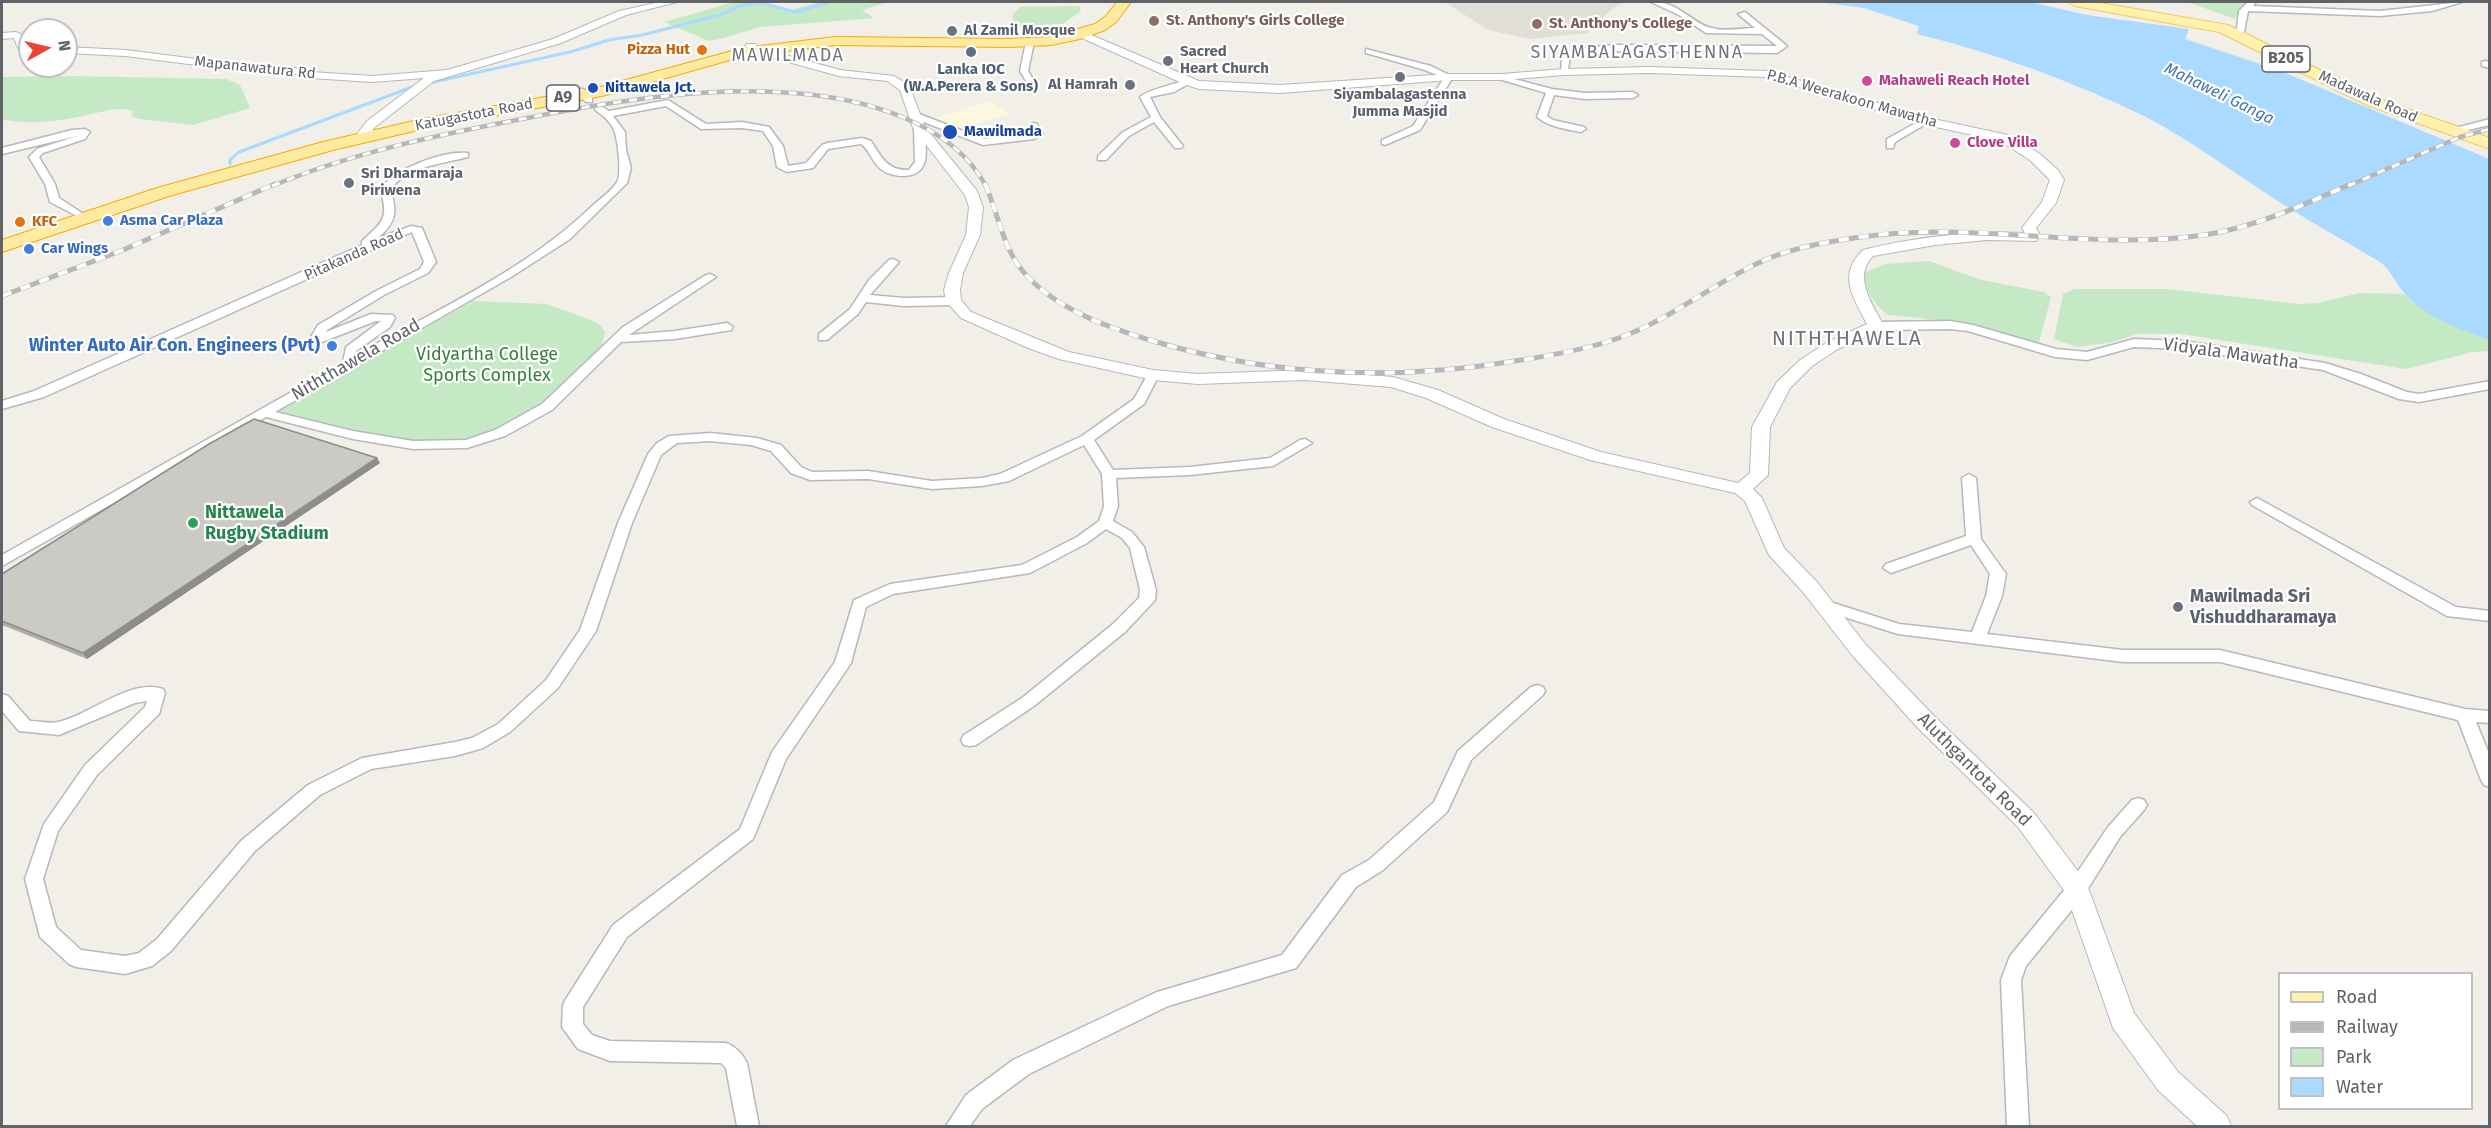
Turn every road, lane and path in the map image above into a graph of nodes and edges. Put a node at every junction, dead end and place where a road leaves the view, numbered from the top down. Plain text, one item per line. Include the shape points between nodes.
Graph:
1 (669, 2) edge
2 (1112, 2) edge
3 (1124, 2) edge
4 (1655, 2) edge
5 (2075, 2) edge
6 (2458, 2) edge
7 (2250, 3) edge
8 (1743, 14) dead end
9 (1762, 31) junction
10 (2234, 32) junction
11 (1078, 33) junction
12 (2, 36) edge
13 (18, 36) edge
14 (1030, 42) junction
15 (753, 48) junction
16 (78, 51) edge
17 (1368, 51) dead end
18 (1564, 72) junction
19 (444, 73) junction
20 (1449, 77) junction
21 (1502, 77) junction
22 (1029, 79) dead end
23 (1188, 82) junction
24 (1551, 92) junction
25 (1633, 95) dead end
26 (591, 101) junction
27 (1156, 118) junction
28 (1926, 121) junction
29 (917, 122) junction
30 (2490, 122) edge
31 (1034, 126) dead end
32 (1581, 129) dead end
33 (2448, 131) junction
34 (362, 134) junction
35 (1385, 142) dead end
36 (2490, 144) edge
37 (1178, 146) dead end
38 (1890, 146) dead end
39 (2, 151) edge
40 (464, 156) dead end
41 (1102, 158) dead end
42 (77, 213) junction
43 (2, 240) edge
44 (2, 246) edge
45 (893, 262) dead end
46 (318, 270) junction
47 (710, 277) dead end
48 (863, 298) junction
49 (954, 301) junction
50 (1876, 326) junction
51 (727, 327) dead end
52 (823, 338) dead end
53 (618, 339) junction
54 (349, 364) junction
55 (1153, 375) junction
56 (2490, 385) edge
57 (2, 405) edge
58 (264, 413) junction
59 (1086, 439) junction
60 (1305, 443) dead end
61 (1109, 474) junction
62 (1969, 478) dead end
63 (1741, 489) junction
64 (2257, 502) dead end
65 (1105, 523) junction
66 (1974, 538) junction
67 (2, 561) edge
68 (1891, 568) dead end
69 (1824, 605) junction
70 (2490, 616) edge
71 (1977, 639) junction
72 (1537, 691) dead end
73 (2, 700) edge
74 (2465, 715) junction
75 (2490, 717) edge
76 (970, 740) dead end
77 (2490, 780) edge
78 (2138, 805) dead end
79 (2077, 888) junction
80 (748, 1126) edge
81 (957, 1126) edge
82 (2018, 1126) edge
83 (2217, 1126) edge

1 - 19 street via 623,13 556,41
2 - 11 highway, Katugastota Road / A9 via 1095,22
3 - 11 highway, Katugastota Road / A9 via 1106,23
4 - 9 street via 1682,13 1709,31
5 - 10 main road, Madawala Road / B205
6 - 7 street via 2418,10 2363,13
7 - 10 street via 2241,30
8 - 9 street
9 - 18 street via 1783,46 1777,50 1614,48 1577,52 1566,56
10 - 33 main road, Madawala Road / B205 via 2342,88
11 - 14 highway, Katugastota Road / A9 via 1057,40
11 - 15 highway, Katugastota Road / A9 via 1025,39 826,37
11 - 23 street, P.B.A Weerakoon Mawatha
12 - 13 street
14 - 15 highway, Katugastota Road / A9 via 835,41
14 - 22 street via 1024,71
15 - 26 highway, Katugastota Road / A9 via 631,84
15 - 29 street via 839,73 890,78 905,88
16 - 19 street, Mapanawatura Rd via 372,79
17 - 20 street
18 - 21 street, P.B.A Weerakoon Mawatha
18 - 28 street, P.B.A Weerakoon Mawatha via 1767,74
19 - 34 street via 426,82
20 - 21 street, P.B.A Weerakoon Mawatha
20 - 23 street, P.B.A Weerakoon Mawatha via 1280,89
20 - 35 street via 1418,128
21 - 24 street
23 - 27 street via 1145,97
24 - 25 street
24 - 32 street via 1542,117
26 - 29 street via 668,103 704,127 742,125 766,129 778,146 782,167 787,169 809,166 825,147 862,141 868,143 877,162 890,171 916,171 920,164
26 - 34 highway, Katugastota Road / A9
26 - 54 street, Niththawela Road via 620,132 626,175 616,190 554,246
27 - 37 street
27 - 41 street via 1120,137
28 - 38 street via 1890,141
28 - 50 street, P.B.A Weerakoon Mawatha via 2015,143 2054,173 2057,180 2049,203 2029,228 2031,238 1987,236 1935,241 1868,254 1859,260 1855,271 1857,291
29 - 31 street via 983,142 1034,136 1038,134
29 - 49 street via 972,194 976,207 973,235 952,290
30 - 33 street
33 - 36 main road, Madawala Road / B205
34 - 42 highway, Katugastota Road / A9 via 210,172
34 - 44 highway, Katugastota Road / A9 via 163,192
39 - 42 street via 85,132 82,137 34,157 50,184 54,200
40 - 46 street via 433,162 390,180 385,189 391,208 385,226 370,240
42 - 43 highway, Katugastota Road / A9
45 - 48 street
46 - 54 street, Pitakanda Road via 416,229 428,254 430,262 424,271 380,293 318,333 317,337 322,338 375,317 389,318 350,350
46 - 57 street, Pitakanda Road via 39,394
47 - 53 street
48 - 49 street
48 - 52 street
49 - 55 street via 966,315 1034,345 1065,356
50 - 56 street, Vidyala Mawatha via 1950,325 2055,353 2087,356 2134,343 2183,345 2325,367 2419,398
50 - 63 street, Vidyala Mawatha via 1832,346 1806,363 1783,386 1761,427 1759,475
51 - 53 street
53 - 58 street via 547,406 500,433 467,444 413,445
54 - 58 street, Niththawela Road
55 - 59 street via 1139,401
55 - 63 street via 1198,379 1305,375 1393,382 1596,456
58 - 67 street, Niththawela Road
59 - 61 street
59 - 73 street via 1004,478 932,485 868,475 810,476 796,470 776,448 752,441 710,437 674,440 662,446 625,523 588,631 552,684 504,728 477,743 368,764 314,790 248,846 164,945 145,960 125,965 76,958 48,931 34,879 50,829 91,770 153,710 157,693 132,697 59,729 25,727
60 - 61 street via 1273,462
61 - 65 street via 1111,506
62 - 66 street
63 - 69 street, Aluthgantota Road via 1753,498 1776,551
64 - 70 street via 2453,612
65 - 76 street via 1127,535 1137,547 1147,600 1119,628 1028,702
65 - 80 street via 1082,540 1025,569 890,589 859,604 843,663 778,757 747,834 620,931 573,1005 572,1027 585,1042 610,1051 726,1053 736,1063
66 - 68 street
66 - 71 street via 1998,574
69 - 71 street via 1898,629
69 - 79 street, Aluthgantota Road via 1885,680 2026,820
71 - 74 street via 2123,656 2220,656
72 - 81 street via 1464,756 1441,807 1376,865 1350,881 1289,962 1164,998 1022,1067 974,1102
74 - 75 street
74 - 77 street
78 - 79 street via 2114,832
79 - 82 street via 2017,962 2011,980
79 - 83 street, Aluthgantota Road via 2123,1020 2168,1081

